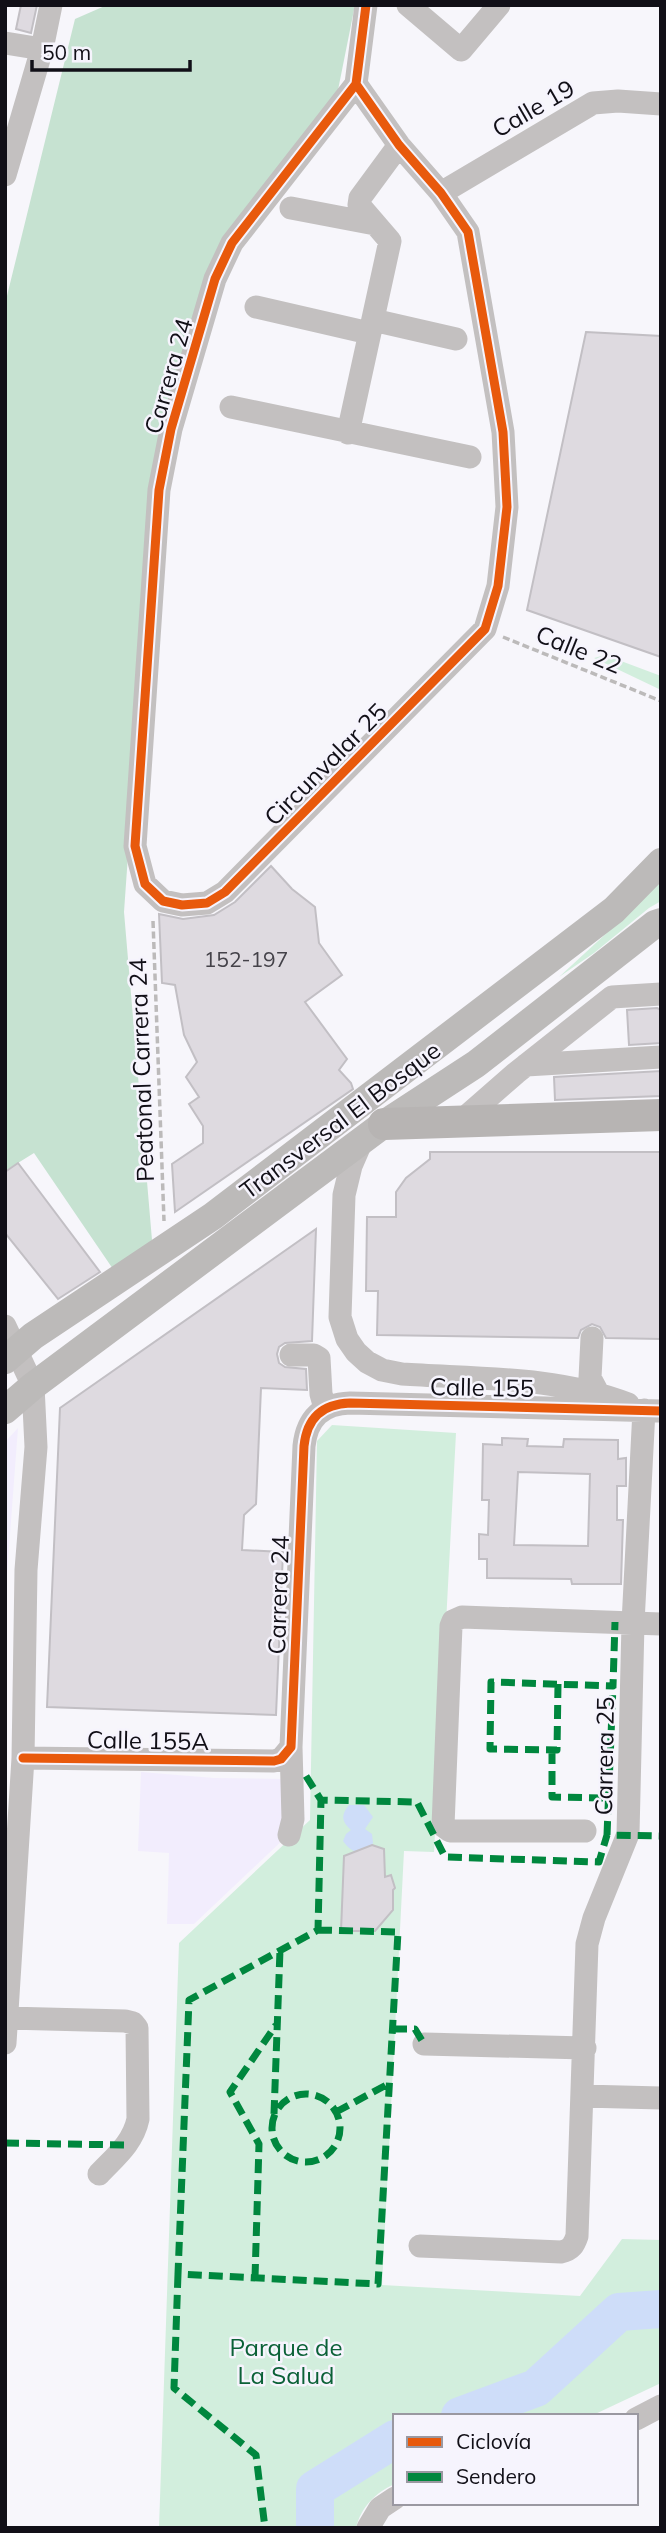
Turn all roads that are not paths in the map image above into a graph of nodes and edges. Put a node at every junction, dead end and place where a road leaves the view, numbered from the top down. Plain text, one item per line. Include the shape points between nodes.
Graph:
1 (51, 5) edge
2 (366, 5) edge
3 (408, 5) edge
4 (499, 5) edge
5 (5, 43) edge
6 (42, 49) junction
7 (356, 84) junction
8 (661, 104) edge
9 (14, 115) edge
10 (399, 145) junction
11 (5, 175) edge
12 (441, 193) junction
13 (291, 208) dead end
14 (375, 224) junction
15 (256, 307) dead end
16 (371, 326) junction
17 (456, 339) dead end
18 (231, 407) dead end
19 (348, 433) junction
20 (470, 457) dead end
21 (661, 862) edge
22 (182, 905) joint
23 (661, 922) edge
24 (661, 994) edge
25 (661, 1057) edge
26 (526, 1065) junction
27 (661, 1115) edge
28 (460, 1122) junction
29 (373, 1134) junction
30 (9, 1345) edge
31 (291, 1355) dead end
32 (566, 1385) junction
33 (33, 1386) junction
34 (598, 1393) junction
35 (5, 1410) edge
36 (653, 1411) edge
37 (317, 1415) junction
38 (633, 1623) junction
39 (661, 1624) edge
40 (275, 1756) junction
41 (23, 1758) junction
42 (585, 1831) dead end
43 (289, 1835) dead end
44 (9, 1917) edge
45 (7, 2018) edge
46 (5, 2043) edge
47 (424, 2044) dead end
48 (585, 2048) junction
49 (583, 2096) junction
50 (661, 2098) edge
51 (99, 2174) dead end
52 (420, 2246) dead end
53 (661, 2406) edge
54 (638, 2418) edge
55 (393, 2499) edge
56 (368, 2528) edge

1 - 6 street
2 - 7 street
3 - 4 street via 461,50
5 - 6 street
6 - 9 street
7 - 10 street
7 - 22 street, Carrera 24 via 232,243 215,279 171,429 159,490 135,846 145,884 163,901
8 - 12 street, Calle 19 via 593,103
9 - 11 street
10 - 12 street
10 - 14 street via 360,198 359,205
12 - 22 street, Circunvalar 25 via 468,232 503,432 507,507 498,586 485,629 226,892 207,903
13 - 14 street
14 - 16 street via 390,241
15 - 16 street
16 - 17 street
16 - 19 street
18 - 19 street
19 - 20 street
21 - 30 main road, Transversal El Bosque via 614,910 213,1216
23 - 29 main road, Transversal El Bosque via 476,1064
24 - 26 street via 611,997
25 - 26 street
26 - 28 street
27 - 28 highway
28 - 29 highway
29 - 32 street, Calle 155 via 351,1166 344,1195 340,1317 346,1339 367,1362 382,1370
29 - 33 main road, Transversal El Bosque
30 - 33 street
31 - 37 street, Carrera 24 via 320,1358
32 - 34 street, Calle 155
32 - 34 street via 578,1369 585,1338 590,1378
33 - 35 main road, Transversal El Bosque
33 - 41 street via 36,1447 26,1570
34 - 36 street, Calle 155
36 - 37 street, Calle 155 via 335,1403
36 - 38 street, Carrera 25
37 - 40 street, Carrera 24 via 303,1446
38 - 39 street
38 - 42 street via 462,1617 451,1626 443,1826 450,1831
38 - 48 street, Carrera 25 via 628,1834 587,1944
40 - 41 street, Calle 155A
40 - 43 street, Carrera 24 via 293,1819
41 - 44 street
44 - 45 street
45 - 46 street
45 - 51 street via 125,2021 137,2028 135,2132
47 - 48 street
48 - 49 street, Carrera 25
49 - 50 street
49 - 52 street, Carrera 25 via 574,2245 561,2252
53 - 54 street
55 - 56 street via 380,2508

